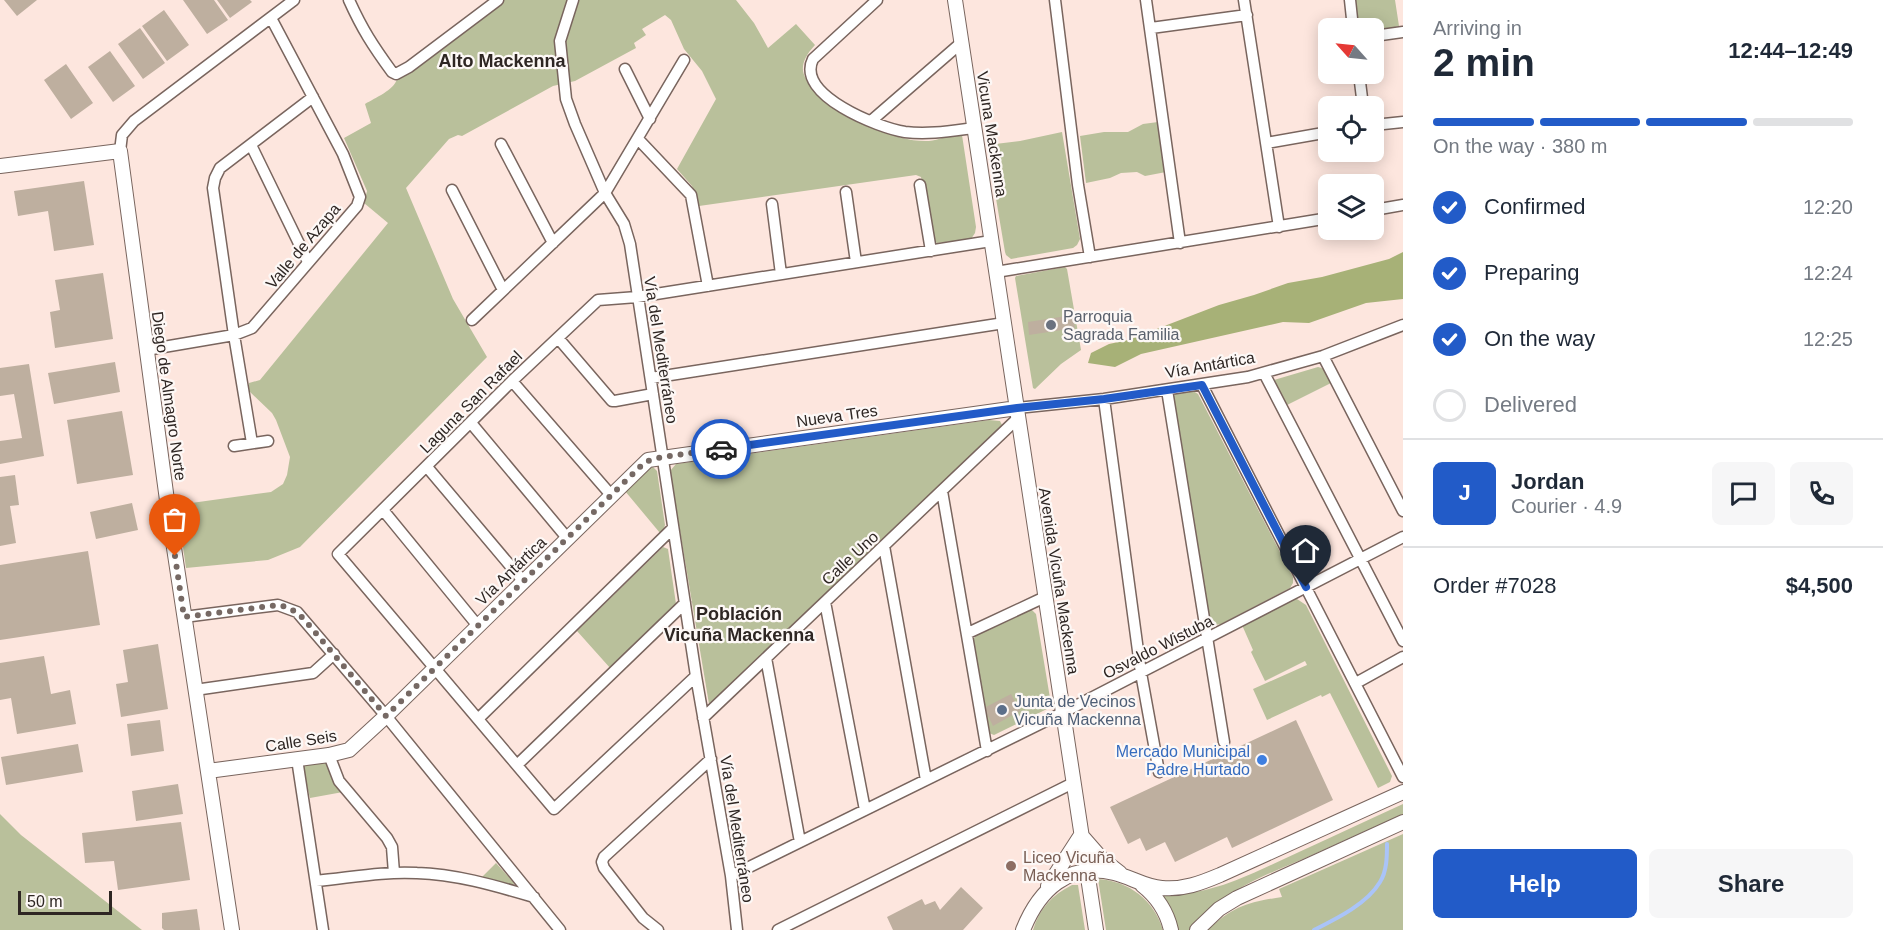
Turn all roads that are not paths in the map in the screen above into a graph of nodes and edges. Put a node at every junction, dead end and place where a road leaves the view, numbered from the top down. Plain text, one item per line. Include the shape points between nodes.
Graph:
1 (294, 0) edge
2 (349, 0) edge
3 (498, 0) edge
4 (573, 0) edge
5 (877, 0) edge
6 (955, 0) edge
7 (1055, 0) edge
8 (1146, 0) edge
9 (1244, 0) edge
10 (1350, 0) edge
11 (281, 4) edge
12 (1246, 15) junction
13 (271, 18) junction
14 (1352, 18) edge
15 (1151, 28) junction
16 (1403, 32) edge
17 (1384, 35) edge
18 (961, 43) junction
19 (684, 60) dead end
20 (625, 69) dead end
21 (313, 97) junction
22 (650, 119) junction
23 (871, 121) junction
24 (1403, 122) edge
25 (1384, 124) edge
26 (974, 129) junction
27 (1318, 134) edge
28 (639, 139) junction
29 (1266, 143) junction
30 (501, 144) dead end
31 (250, 145) junction
32 (120, 151) junction
33 (0, 166) edge
34 (920, 185) dead end
35 (452, 190) dead end
36 (846, 192) dead end
37 (605, 193) junction
38 (772, 204) dead end
39 (1403, 205) edge
40 (1384, 208) edge
41 (1318, 220) edge
42 (1279, 227) junction
43 (991, 241) junction
44 (553, 243) junction
45 (1180, 243) junction
46 (931, 251) junction
47 (1090, 257) junction
48 (308, 262) junction
49 (856, 262) junction
50 (996, 272) junction
51 (781, 274) junction
52 (708, 286) junction
53 (503, 290) junction
54 (637, 297) junction
55 (472, 320) dead end
56 (1004, 323) junction
57 (1403, 325) edge
58 (234, 335) junction
59 (558, 338) junction
60 (146, 350) junction
61 (1323, 356) junction
62 (1264, 373) junction
63 (651, 378) junction
64 (512, 381) junction
65 (1202, 385) junction
66 (1167, 390) junction
67 (653, 394) junction
68 (1104, 399) junction
69 (1017, 413) junction
70 (471, 423) junction
71 (268, 441) dead end
72 (252, 443) junction
73 (234, 446) dead end
74 (662, 457) junction
75 (427, 467) junction
76 (942, 491) junction
77 (611, 495) junction
78 (383, 510) junction
79 (1403, 511) edge
80 (673, 528) junction
81 (1403, 537) edge
82 (568, 539) junction
83 (884, 546) junction
84 (1361, 558) junction
85 (524, 582) junction
86 (1306, 587) junction
87 (1045, 597) junction
88 (825, 602) junction
89 (685, 603) junction
90 (184, 617) junction
91 (478, 626) junction
92 (968, 633) junction
93 (1208, 638) junction
94 (1403, 641) edge
95 (334, 654) junction
96 (1403, 657) edge
97 (766, 658) junction
98 (434, 668) junction
99 (1141, 673) junction
100 (696, 676) junction
101 (1356, 683) junction
102 (195, 690) junction
103 (1062, 713) junction
104 (386, 716) junction
105 (703, 718) junction
106 (478, 719) junction
107 (1224, 742) dead end
108 (987, 751) junction
109 (329, 755) junction
110 (297, 759) junction
111 (711, 759) junction
112 (517, 765) junction
113 (208, 771) junction
114 (1159, 772) dead end
115 (1403, 777) edge
116 (926, 780) junction
117 (1073, 783) junction
118 (1403, 792) edge
119 (865, 810) junction
120 (1403, 822) edge
121 (1081, 835) junction
122 (800, 842) junction
123 (1086, 872) junction
124 (394, 873) junction
125 (731, 876) junction
126 (1130, 878) junction
127 (316, 882) junction
128 (1042, 895) junction
129 (534, 897) junction
130 (1031, 911) junction
131 (232, 930) edge
132 (323, 930) edge
133 (560, 930) edge
134 (658, 930) edge
135 (737, 930) edge
136 (778, 930) edge
137 (1014, 930) edge
138 (1023, 930) edge
139 (1096, 930) edge
140 (1171, 930) edge
141 (1197, 930) edge

1 - 11 street
2 - 3 street via 376,51 396,74
4 - 37 street, Vía del Mediterráneo via 560,41 566,99
5 - 23 street via 813,58 810,68 819,90
6 - 18 street, Vicuna Mackenna
7 - 47 street
8 - 15 street
9 - 12 street
10 - 14 street
11 - 13 street
12 - 15 street
12 - 29 street
13 - 21 street, Valle de Azapa
13 - 32 street via 134,121 122,135
15 - 45 street
16 - 17 street
18 - 23 street
18 - 26 street, Vicuna Mackenna
19 - 22 street
20 - 22 street
21 - 31 street
21 - 48 street, Valle de Azapa via 360,197 357,206
22 - 28 street
23 - 26 street via 923,134
24 - 25 street
26 - 43 street, Vicuna Mackenna
27 - 29 street
28 - 37 street
28 - 52 street via 691,195
29 - 42 street
30 - 44 street
31 - 48 street
31 - 58 street via 220,168 213,188
32 - 33 street
32 - 60 street, Diego de Almagro Norte
34 - 46 street
35 - 53 street
36 - 49 street
37 - 44 street
37 - 54 street, Vía del Mediterráneo via 627,233
38 - 51 street
39 - 40 street
41 - 42 street
42 - 45 street
43 - 46 street, Laguna San Rafael
43 - 50 street, Vicuna Mackenna
44 - 53 street
45 - 47 street
46 - 49 street, Laguna San Rafael
47 - 50 street
48 - 58 street, Valle de Azapa via 252,328
49 - 51 street, Laguna San Rafael
50 - 56 street, Avenida Vicuña Mackenna
51 - 52 street, Laguna San Rafael
52 - 54 street, Laguna San Rafael
53 - 55 street
54 - 59 street, Laguna San Rafael via 597,300
54 - 63 street, Vía del Mediterráneo
56 - 63 street
56 - 69 street, Avenida Vicuña Mackenna
57 - 61 street, Vía Antártica
58 - 60 street, Valle de Azapa
58 - 72 street
59 - 64 street, Laguna San Rafael
59 - 67 street via 612,400
60 - 90 street, Diego de Almagro Norte
61 - 62 street, Vía Antártica
61 - 79 street
62 - 65 street, Vía Antártica
62 - 84 street
63 - 67 street, Vía del Mediterráneo
64 - 70 street, Laguna San Rafael
64 - 77 street
65 - 66 street, Vía Antártica
65 - 86 street
66 - 68 street, Vía Antártica
66 - 93 street
67 - 74 street, Vía del Mediterráneo
68 - 69 street, Vía Antártica
68 - 99 street
69 - 74 street, Nueva Tres
69 - 76 street, Calle Uno
69 - 87 street, Avenida Vicuña Mackenna
70 - 75 street, Laguna San Rafael
70 - 82 street
71 - 72 street
72 - 73 street
74 - 77 street, Vía Antártica via 645,462
74 - 80 street, Vía del Mediterráneo
75 - 78 street, Laguna San Rafael
75 - 85 street
76 - 83 street, Calle Uno
76 - 92 street
77 - 82 street, Vía Antártica
78 - 91 street
78 - 98 street, Laguna San Rafael via 338,554
80 - 89 street, Vía del Mediterráneo
80 - 106 street
81 - 84 street, Osvaldo Wistuba
82 - 85 street, Vía Antártica
83 - 88 street, Calle Uno
83 - 116 street
84 - 86 street, Osvaldo Wistuba
84 - 94 street
85 - 91 street, Vía Antártica
86 - 93 street, Osvaldo Wistuba
86 - 101 street
87 - 92 street
87 - 103 street, Avenida Vicuña Mackenna
88 - 97 street, Calle Uno
88 - 119 street
89 - 100 street, Vía del Mediterráneo
89 - 112 street
90 - 95 street via 284,606 297,612
90 - 102 street, Diego de Almagro Norte
91 - 98 street, Vía Antártica
92 - 108 street
93 - 99 street, Osvaldo Wistuba
93 - 107 street
95 - 102 street via 313,673
95 - 104 street
96 - 101 street
97 - 105 street, Calle Uno
97 - 122 street
98 - 104 street, Vía Antártica
98 - 106 street
99 - 103 street, Osvaldo Wistuba
99 - 114 street
100 - 105 street, Vía del Mediterráneo
100 - 112 street via 554,809
101 - 115 street
102 - 113 street, Diego de Almagro Norte
103 - 108 street, Osvaldo Wistuba
103 - 117 street, Avenida Vicuña Mackenna
104 - 109 street, Calle Seis via 349,750
104 - 129 street
105 - 111 street, Vía del Mediterráneo
106 - 112 street
108 - 116 street, Osvaldo Wistuba
109 - 110 street, Calle Seis
109 - 124 street via 339,781 392,847
110 - 113 street, Calle Seis
110 - 127 street
111 - 125 street, Vía del Mediterráneo
111 - 134 street via 602,862 643,918
113 - 131 street, Diego de Almagro Norte
116 - 119 street, Osvaldo Wistuba
117 - 121 street, Avenida Vicuña Mackenna
117 - 136 street
118 - 126 street via 1201,883 1163,888
119 - 122 street, Osvaldo Wistuba
120 - 141 street via 1237,898
121 - 123 street, Avenida Vicuña Mackenna
121 - 126 street via 1102,859
121 - 128 street
122 - 125 street, Osvaldo Wistuba
123 - 126 street via 1102,871
123 - 128 street via 1058,882
123 - 139 street, Avenida Vicuña Mackenna
124 - 127 street
124 - 129 street via 444,876
125 - 135 street, Vía del Mediterráneo
126 - 140 street via 1153,895
127 - 132 street
128 - 130 street
129 - 133 street
130 - 137 street
130 - 138 street

